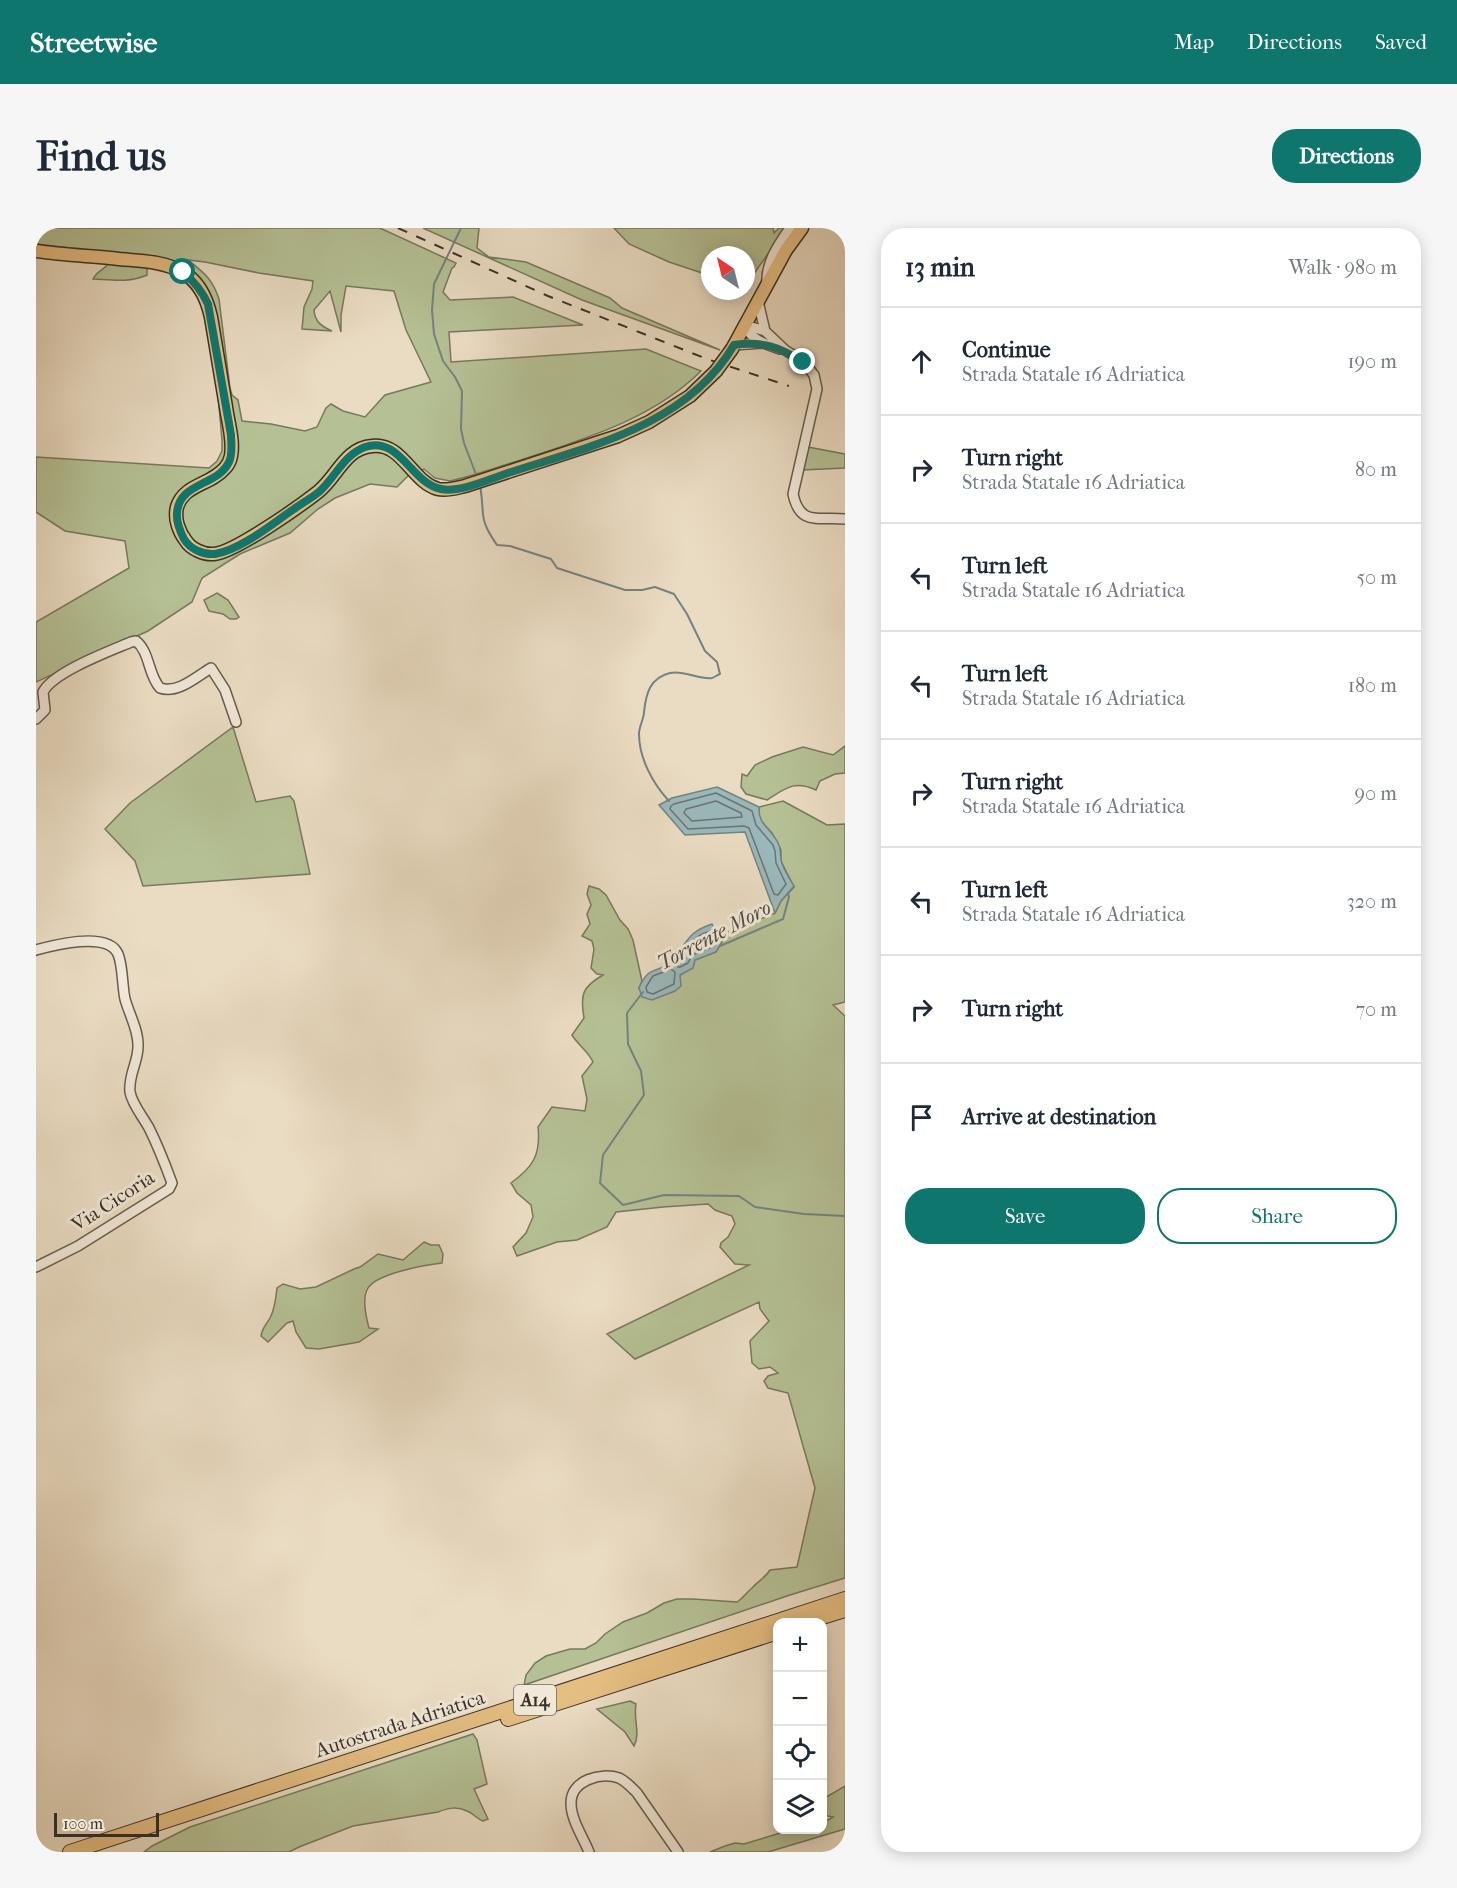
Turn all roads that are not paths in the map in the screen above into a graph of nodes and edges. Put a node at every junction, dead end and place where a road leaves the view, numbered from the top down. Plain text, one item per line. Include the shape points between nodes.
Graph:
1 (790, 228) edge
2 (802, 228) edge
3 (791, 243) junction
4 (36, 251) edge
5 (767, 286) junction
6 (758, 301) junction
7 (745, 325) junction
8 (765, 331) junction
9 (763, 344) junction
10 (733, 347) junction
11 (785, 350) junction
12 (845, 519) edge
13 (36, 719) edge
14 (236, 722) dead end
15 (36, 950) edge
16 (36, 1268) edge
17 (845, 1599) edge
18 (845, 1610) edge
19 (821, 1618) edge
20 (773, 1633) edge
21 (226, 1806) junction
22 (70, 1852) edge
23 (100, 1852) edge
24 (589, 1852) edge
25 (678, 1852) edge

1 - 3 street
1 - 5 street via 766,272
2 - 3 main road
3 - 5 main road
4 - 10 main road, bridge via 167,266 183,272 202,291 208,304 231,435 231,455 221,472 190,489 180,501 176,518 189,545 213,554 245,542 320,491 350,456 366,447 391,450 438,489 465,486 618,436 649,422 690,396 716,371
5 - 6 main road
6 - 7 main road
6 - 8 street
7 - 8 street
7 - 9 street via 748,333
7 - 10 main road
8 - 11 street
9 - 10 street
9 - 11 street
11 - 12 street via 814,375 817,389 793,494 796,508 816,518
13 - 14 street via 45,710 43,692 52,681 136,641 160,688 178,688 211,668 225,690
15 - 16 street, Via Cicoria via 87,941 116,950 138,1041 130,1091 172,1183 169,1189 78,1246
17 - 21 highway, Autostrada Adriatica / A14
18 - 19 highway
20 - 21 highway, Autostrada Adriatica / A14
21 - 22 highway, Autostrada Adriatica / A14
21 - 23 highway, Autostrada Adriatica / A14
24 - 25 street via 571,1802 575,1790 601,1775 629,1785

